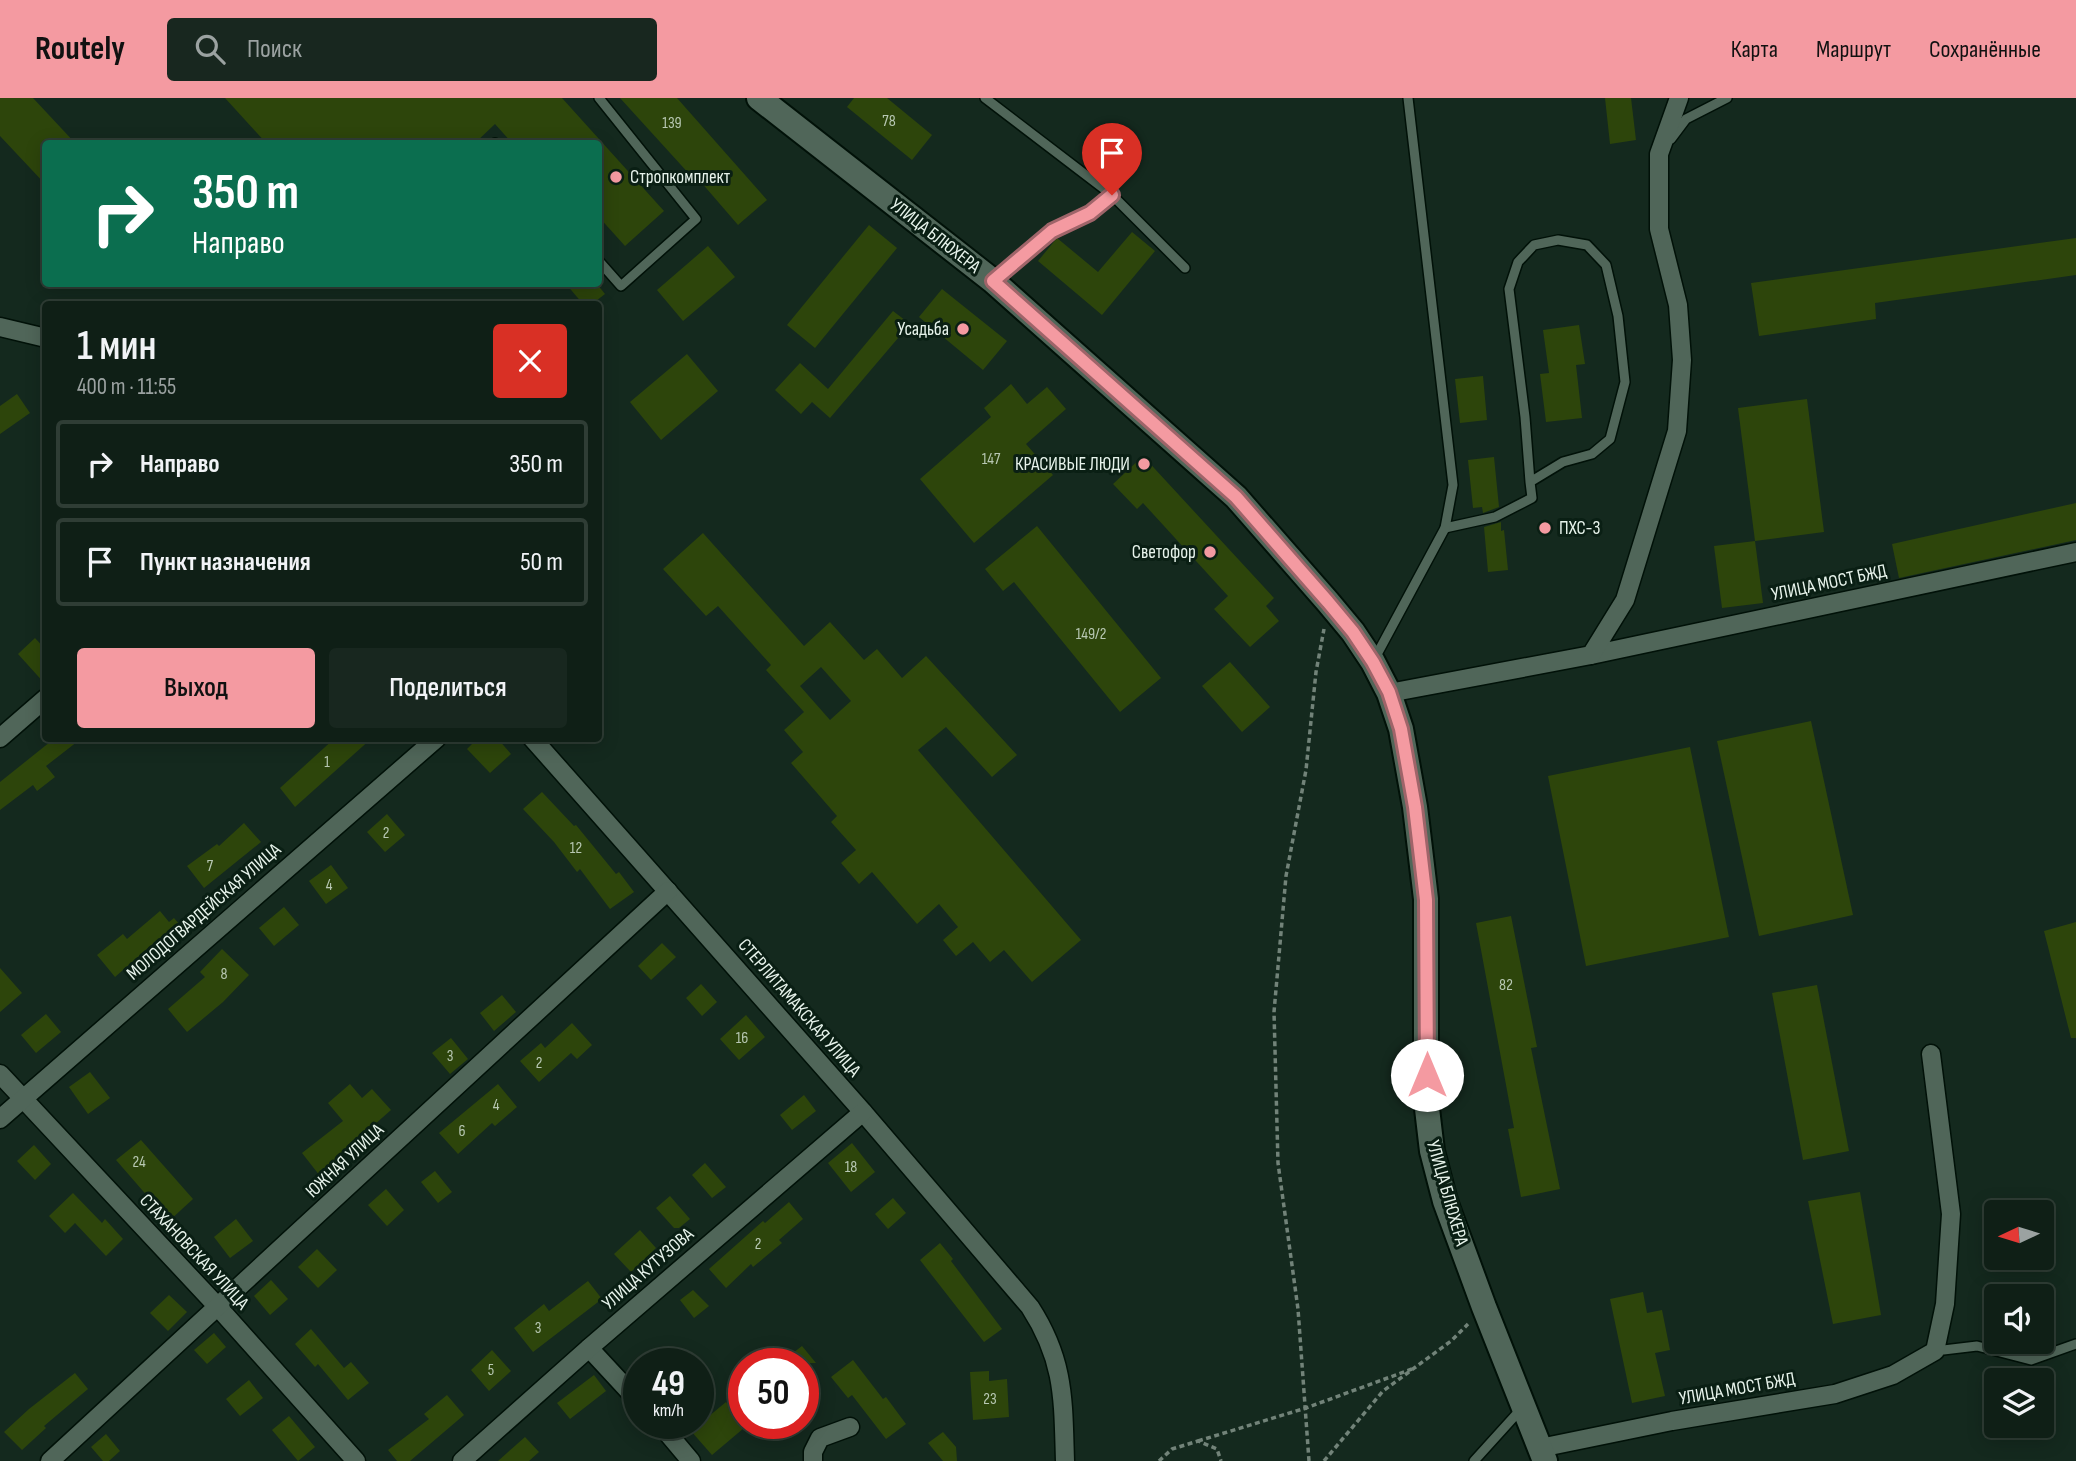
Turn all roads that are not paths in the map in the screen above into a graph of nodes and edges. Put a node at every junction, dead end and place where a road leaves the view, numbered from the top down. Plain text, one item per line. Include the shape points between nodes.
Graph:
1 (599, 98) edge
2 (760, 98) edge
3 (985, 98) edge
4 (1408, 98) edge
5 (1679, 98) edge
6 (1727, 98) edge
7 (1659, 154) junction
8 (1112, 195) junction
9 (602, 265) edge
10 (1185, 268) dead end
11 (993, 281) junction
12 (0, 327) edge
13 (42, 337) edge
14 (1530, 482) junction
15 (1446, 528) junction
16 (2076, 552) edge
17 (1591, 655) junction
18 (1373, 662) junction
19 (1389, 692) junction
20 (42, 701) edge
21 (0, 738) edge
22 (432, 742) edge
23 (536, 742) edge
24 (668, 891) junction
25 (1931, 1054) dead end
26 (0, 1074) edge
27 (21, 1099) junction
28 (863, 1112) junction
29 (0, 1119) edge
30 (218, 1307) junction
31 (2076, 1344) edge
32 (589, 1348) junction
33 (1935, 1351) junction
34 (623, 1385) edge
35 (1524, 1407) junction
36 (850, 1427) dead end
37 (672, 1439) edge
38 (1542, 1454) edge
39 (50, 1461) edge
40 (356, 1461) edge
41 (462, 1461) edge
42 (691, 1461) edge
43 (813, 1461) edge
44 (1065, 1461) edge
45 (1474, 1461) edge

1 - 9 lane via 696,219 621,286
2 - 11 main road, УЛИЦА БЛЮХЕРА
3 - 8 lane
4 - 15 lane via 1453,485
5 - 7 street
6 - 7 lane via 1686,118
7 - 17 street via 1660,229 1678,305 1682,360 1677,431 1625,600
8 - 10 lane
8 - 11 lane via 1090,213 1052,231
11 - 18 main road, УЛИЦА БЛЮХЕРА via 1236,497 1353,632
12 - 13 street
14 - 14 lane via 1509,289 1518,262 1534,245 1558,240 1587,245 1606,265 1619,316 1625,382 1610,439 1592,454 1563,462
14 - 15 lane via 1532,498 1495,517
15 - 18 lane
16 - 17 street, УЛИЦА МОСТ БЖД
17 - 19 street, УЛИЦА МОСТ БЖД
18 - 19 main road, УЛИЦА БЛЮХЕРА
19 - 35 main road, УЛИЦА БЛЮХЕРА via 1401,729 1415,807 1426,900 1426,1100 1432,1151 1484,1307
20 - 21 street
22 - 27 street, МОЛОДОГВАРДЕЙСКАЯ УЛИЦА
23 - 24 street, СТЕРЛИТАМАКСКАЯ УЛИЦА
24 - 28 street, СТЕРЛИТАМАКСКАЯ УЛИЦА
24 - 30 street, ЮЖНАЯ УЛИЦА
25 - 33 street via 1951,1214 1945,1304
26 - 27 street, СТАХАНОВСКАЯ УЛИЦА
27 - 29 street, МОЛОДОГВАРДЕЙСКАЯ УЛИЦА
27 - 30 street, СТАХАНОВСКАЯ УЛИЦА
28 - 32 street, УЛИЦА КУТУЗОВА
28 - 44 street, СТЕРЛИТАМАКСКАЯ УЛИЦА via 1030,1307 1047,1333 1062,1385
30 - 39 street, ЮЖНАЯ УЛИЦА
30 - 40 street, СТАХАНОВСКАЯ УЛИЦА
31 - 33 lane, УЛИЦА МОСТ БЖД via 2031,1360 1977,1346
32 - 34 street
32 - 41 street, УЛИЦА КУТУЗОВА
33 - 38 street, УЛИЦА МОСТ БЖД via 1894,1375 1835,1394 1672,1421
35 - 38 main road, УЛИЦА БЛЮХЕРА
35 - 45 lane
36 - 43 street via 820,1438
37 - 42 street

